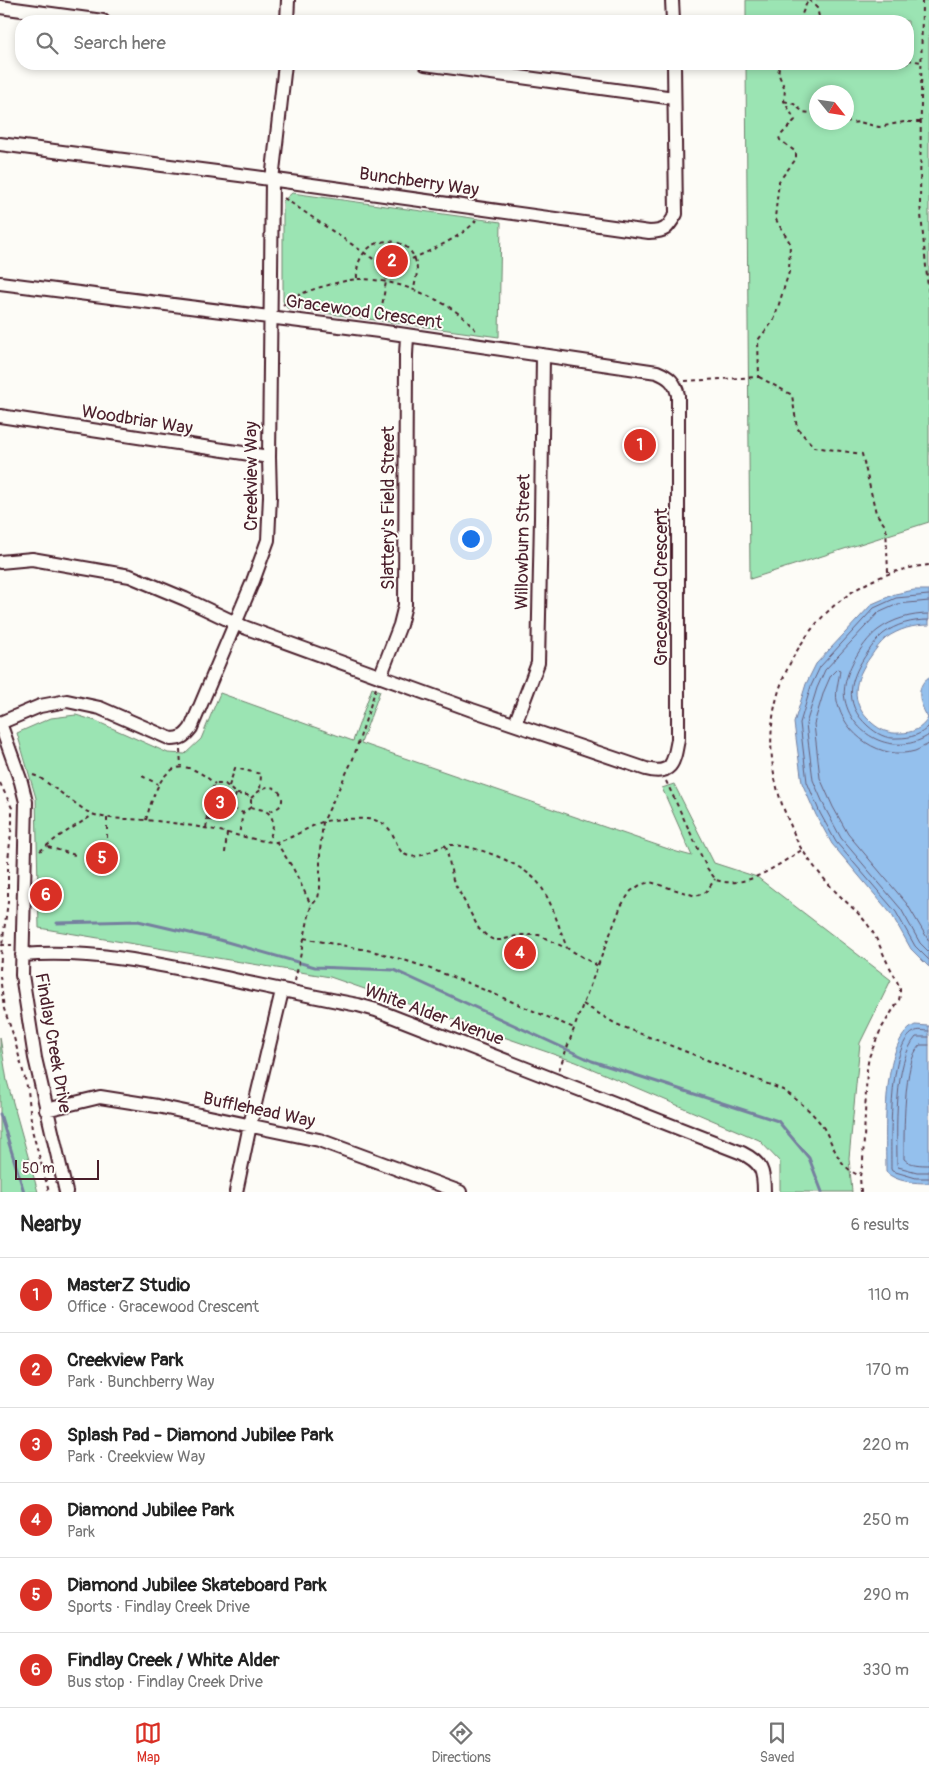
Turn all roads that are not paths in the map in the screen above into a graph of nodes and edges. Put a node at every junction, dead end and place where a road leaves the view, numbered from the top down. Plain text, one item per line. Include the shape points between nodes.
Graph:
1 (288, 0) edge
2 (672, 0) edge
3 (0, 7) edge
4 (58, 15) edge
5 (287, 15) edge
6 (673, 15) edge
7 (284, 70) edge
8 (468, 70) edge
9 (674, 70) edge
10 (674, 98) junction
11 (0, 144) edge
12 (272, 180) junction
13 (0, 283) edge
14 (270, 316) junction
15 (407, 336) junction
16 (543, 355) junction
17 (0, 416) edge
18 (269, 457) junction
19 (0, 562) edge
20 (235, 624) junction
21 (380, 677) junction
22 (0, 723) edge
23 (515, 724) junction
24 (22, 950) junction
25 (282, 991) junction
26 (46, 1110) junction
27 (250, 1125) junction
28 (66, 1192) edge
29 (236, 1192) edge
30 (460, 1192) edge
31 (764, 1192) edge

1 - 5 street
2 - 6 street
3 - 4 street
7 - 12 street, Creekview Way
8 - 10 street
9 - 10 street, Bunchberry Way
10 - 12 street, Bunchberry Way via 676,214 667,229 660,231
11 - 12 street, Bunchberry Way
12 - 14 street, Creekview Way
13 - 14 street, Gracewood Crescent
14 - 15 street, Gracewood Crescent
14 - 18 street, Creekview Way
15 - 16 street, Gracewood Crescent
15 - 21 street, Slattery's Field Street via 405,605
16 - 23 street, Willowburn Street via 538,662
16 - 23 street, Gracewood Crescent via 657,372 675,384 678,395 678,739 674,759 669,768 662,771
17 - 18 street, Woodbriar Way
18 - 20 street, Creekview Way via 268,540
19 - 20 street via 32,559 130,576
20 - 21 street
20 - 22 street, Creekview Way via 191,728 180,739 159,735 100,708 67,701 40,706
21 - 23 street
22 - 24 street, Findlay Creek Drive via 26,802
24 - 25 street, White Alder Avenue via 109,956
24 - 26 street, Findlay Creek Drive via 24,992
25 - 27 street
25 - 31 street, White Alder Avenue via 382,1012 742,1153 760,1165
26 - 27 street, Bufflehead Way via 100,1096
26 - 28 street, Findlay Creek Drive
27 - 29 street
27 - 30 street, Bufflehead Way via 342,1147

